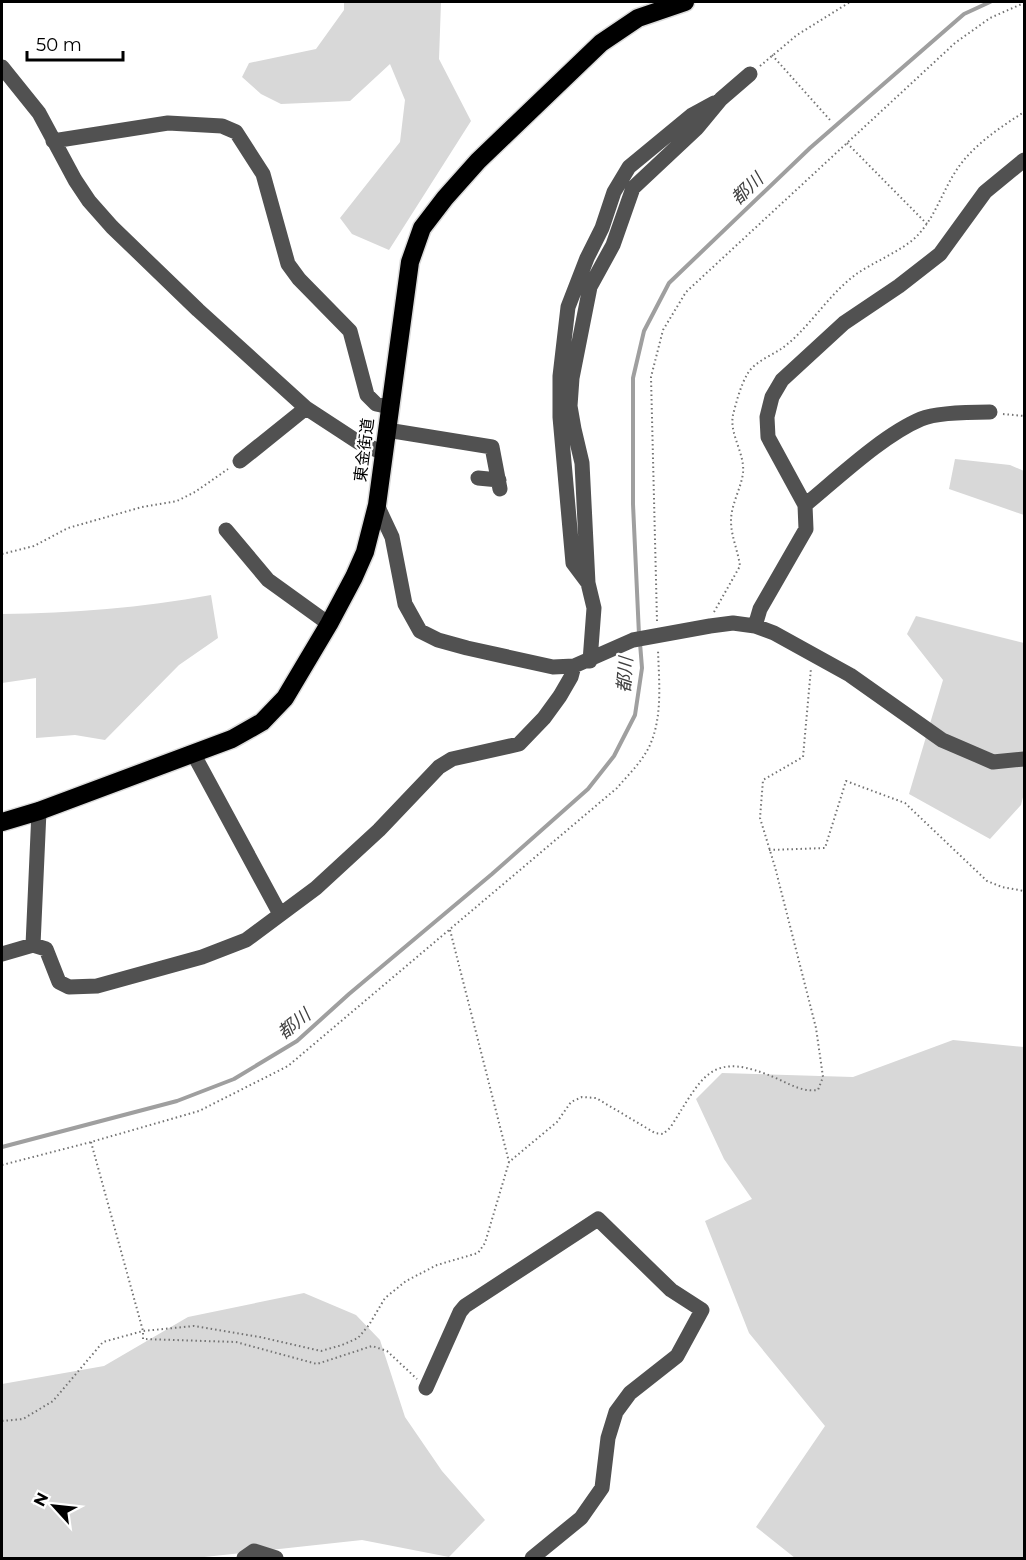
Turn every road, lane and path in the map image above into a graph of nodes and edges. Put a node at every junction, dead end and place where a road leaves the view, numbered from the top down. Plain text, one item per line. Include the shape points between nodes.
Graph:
1 (685, 2) edge
2 (850, 2) edge
3 (1024, 3) edge
4 (772, 56) junction
5 (2, 67) edge
6 (750, 74) joint
7 (8, 83) edge
8 (830, 120) dead end
9 (53, 141) junction
10 (847, 143) junction
11 (1024, 160) edge
12 (927, 224) dead end
13 (390, 407) junction
14 (306, 408) junction
15 (990, 412) joint
16 (1024, 416) edge
17 (387, 430) junction
18 (384, 453) junction
19 (240, 461) joint
20 (478, 478) dead end
21 (377, 505) junction
22 (805, 505) junction
23 (226, 530) dead end
24 (2, 554) edge
25 (329, 624) junction
26 (754, 626) junction
27 (657, 635) junction
28 (812, 654) junction
29 (590, 661) junction
30 (574, 666) junction
31 (194, 755) junction
32 (1024, 759) edge
33 (39, 811) junction
34 (2, 822) edge
35 (769, 850) junction
36 (1024, 891) edge
37 (280, 914) junction
38 (450, 930) junction
39 (33, 945) junction
40 (2, 954) edge
41 (91, 1142) junction
42 (509, 1162) junction
43 (2, 1165) edge
44 (143, 1331) junction
45 (426, 1388) joint
46 (2, 1421) edge
47 (244, 1558) edge
48 (276, 1558) edge
49 (532, 1558) edge

1 - 13 highway, 東金街道 via 638,18 601,43 478,160 422,228 410,262
2 - 4 path via 797,35
3 - 10 path via 990,18 955,43
4 - 6 path
4 - 8 path
5 - 7 street
6 - 29 street via 629,167 614,192 568,307 560,417 573,563 588,583 594,608
7 - 9 street via 39,113
9 - 13 street via 168,123 222,126 236,132 263,174 288,264 350,331 366,395 376,404
9 - 14 street via 75,180 112,227
10 - 12 path
10 - 27 path via 686,292 663,330 651,377
11 - 22 street via 985,192 940,254 844,323 782,380 767,417 768,437
13 - 17 highway, 東金街道
14 - 18 street via 358,442
14 - 19 street
15 - 16 path
15 - 22 street via 922,419 883,442
17 - 18 highway, 東金街道
17 - 20 street via 492,447 500,484
18 - 21 highway, 東金街道
19 - 24 path via 177,501 68,528 34,546
21 - 25 highway, 東金街道 via 354,578
21 - 30 street via 392,537 405,604 420,631 467,648 553,667
22 - 26 street via 806,529
23 - 25 street via 268,580
25 - 31 highway, 東金街道 via 285,698 262,723
26 - 27 street via 733,623
26 - 28 street
27 - 29 street via 633,640
27 - 38 path via 660,695 656,725 649,747 636,767 617,788
28 - 32 street via 850,675 942,740 993,762
28 - 35 path via 804,757 764,780 759,818
29 - 30 street
30 - 37 street via 560,696 519,744 452,759 439,767 324,881
31 - 33 highway, 東金街道
31 - 37 street
33 - 34 highway, 東金街道
33 - 39 street
35 - 36 path via 825,848 846,781 905,803 987,881
35 - 42 path via 816,1028 823,1077 818,1090 807,1092 754,1068 714,1069 701,1079 663,1134 596,1098 582,1097 571,1102 557,1122
37 - 39 street via 246,940 173,966 97,986 69,987 59,982 46,949
38 - 41 path via 288,1066 199,1111
38 - 42 path
39 - 40 street
41 - 43 path
41 - 44 path
42 - 44 path via 478,1253 437,1264 406,1281 385,1298 358,1338 321,1351 194,1326
44 - 45 path via 143,1339 236,1342 317,1364 372,1346 387,1351
44 - 46 path via 103,1342 53,1401 23,1419
45 - 49 street via 465,1306 598,1219 671,1290 702,1310 677,1356 630,1393 616,1412 608,1438 602,1488 580,1518
47 - 48 street via 254,1551

